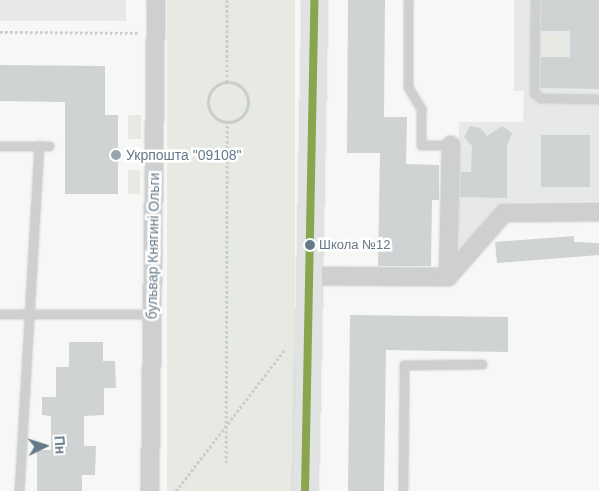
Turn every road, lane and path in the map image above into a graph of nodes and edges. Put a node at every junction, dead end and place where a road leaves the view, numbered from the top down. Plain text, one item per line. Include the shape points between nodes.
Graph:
1 (156, 0) edge
2 (227, 0) edge
3 (314, 0) edge
4 (408, 0) edge
5 (535, 0) edge
6 (0, 32) edge
7 (156, 33) junction
8 (227, 82) junction
9 (599, 99) edge
10 (227, 122) junction
11 (451, 145) joint
12 (0, 146) edge
13 (39, 146) junction
14 (48, 146) dead end
15 (599, 212) edge
16 (308, 276) junction
17 (448, 277) junction
18 (0, 314) edge
19 (32, 314) junction
20 (152, 314) junction
21 (305, 324) junction
22 (482, 364) dead end
23 (226, 422) junction
24 (226, 463) dead end
25 (19, 491) edge
26 (150, 491) edge
27 (176, 491) edge
28 (305, 491) edge
29 (403, 491) edge

1 - 7 street, бульвар Княгині Ольги
2 - 8 path
3 - 16 street
4 - 11 lane via 408,87 421,108 421,146
5 - 9 lane via 534,93 541,98
6 - 7 path
7 - 20 street, бульвар Княгині Ольги
8 - 10 path via 212,89 207,101 211,114
8 - 10 path via 242,88 248,100 241,118
10 - 23 path
11 - 17 street
12 - 13 lane
13 - 14 lane
13 - 19 lane
15 - 17 street via 504,214
16 - 17 street
16 - 21 street
18 - 19 lane
19 - 20 lane
19 - 25 lane via 23,365
20 - 26 street, бульвар Княгині Ольги
21 - 23 path
21 - 28 street
22 - 29 lane via 404,365
23 - 24 path
23 - 27 path

